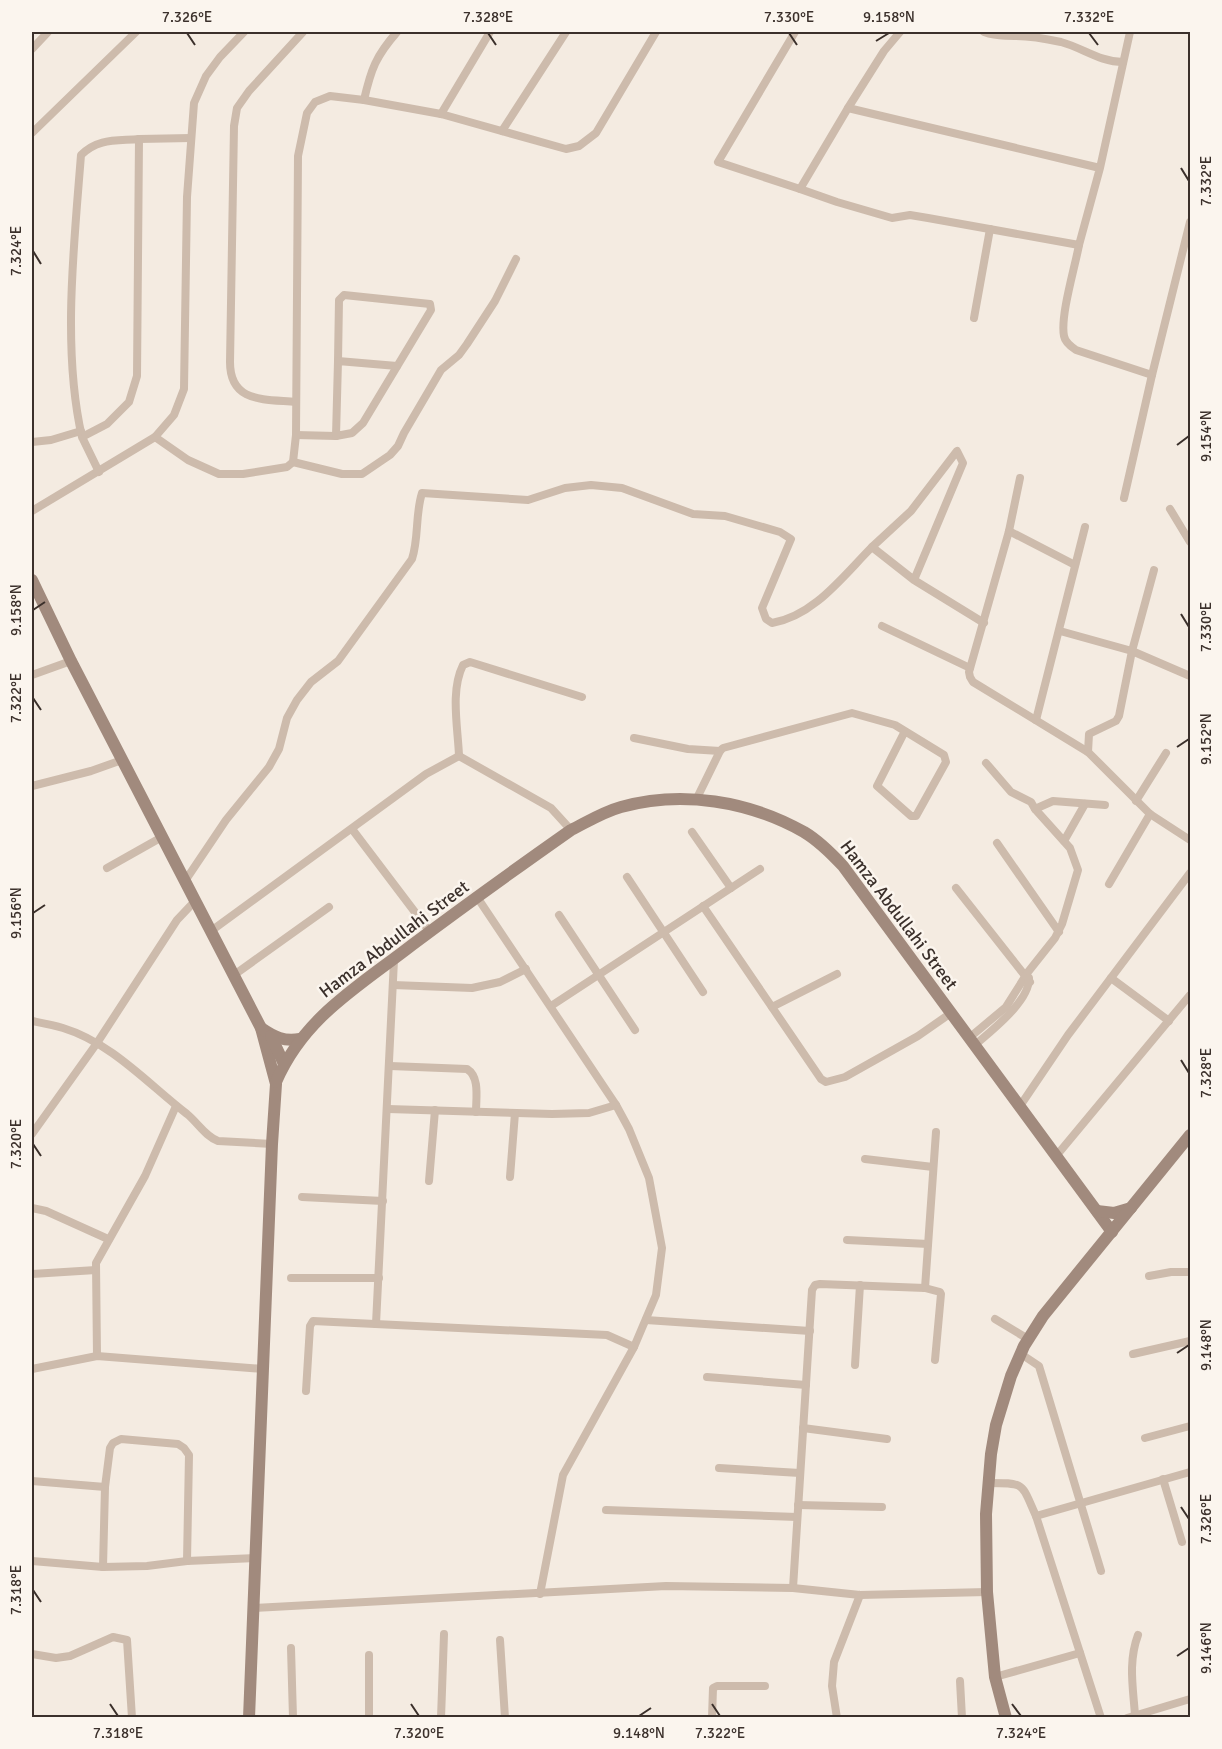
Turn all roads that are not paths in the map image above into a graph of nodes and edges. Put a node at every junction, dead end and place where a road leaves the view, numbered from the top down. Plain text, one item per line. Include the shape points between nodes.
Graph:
1 (48, 32) edge
2 (136, 32) edge
3 (244, 32) edge
4 (303, 32) edge
5 (397, 32) edge
6 (490, 32) edge
7 (566, 32) edge
8 (656, 32) edge
9 (795, 32) edge
10 (900, 32) edge
11 (984, 32) edge
12 (1130, 32) edge
13 (32, 49) edge
14 (1123, 62) junction
15 (364, 100) junction
16 (848, 108) junction
17 (441, 114) junction
18 (502, 131) junction
19 (32, 133) edge
20 (191, 138) junction
21 (139, 139) junction
22 (1100, 168) junction
23 (800, 189) junction
24 (1191, 222) edge
25 (990, 229) junction
26 (1079, 245) junction
27 (516, 259) dead end
28 (974, 318) dead end
29 (338, 361) junction
30 (397, 366) junction
31 (1152, 375) junction
32 (296, 402) junction
33 (81, 434) junction
34 (296, 435) junction
35 (336, 436) junction
36 (155, 437) junction
37 (32, 442) edge
38 (293, 462) junction
39 (99, 472) junction
40 (1020, 478) dead end
41 (1124, 498) dead end
42 (1170, 509) dead end
43 (32, 511) edge
44 (1085, 527) dead end
45 (1009, 531) junction
46 (1191, 542) edge
47 (872, 547) junction
48 (1075, 565) junction
49 (1154, 570) dead end
50 (32, 580) edge
51 (914, 580) junction
52 (984, 623) junction
53 (882, 626) dead end
54 (1060, 631) junction
55 (1132, 651) junction
56 (71, 661) junction
57 (970, 668) junction
58 (32, 675) edge
59 (1191, 676) edge
60 (582, 697) dead end
61 (1036, 720) junction
62 (905, 731) junction
63 (633, 738) dead end
64 (720, 751) junction
65 (1088, 752) junction
66 (1166, 753) dead end
67 (459, 756) junction
68 (122, 760) junction
69 (986, 763) dead end
70 (32, 786) edge
71 (697, 798) junction
72 (1136, 801) junction
73 (1085, 804) junction
74 (1105, 805) dead end
75 (1035, 809) junction
76 (1150, 814) junction
77 (352, 829) junction
78 (571, 830) junction
79 (692, 832) dead end
80 (162, 837) junction
81 (1191, 840) edge
82 (1064, 841) junction
83 (997, 843) dead end
84 (106, 868) dead end
85 (760, 869) dead end
86 (1191, 873) edge
87 (627, 877) dead end
88 (185, 881) junction
89 (1109, 884) dead end
90 (731, 888) junction
91 (956, 888) dead end
92 (477, 897) junction
93 (195, 901) junction
94 (703, 906) junction
95 (329, 907) dead end
96 (559, 915) dead end
97 (211, 931) junction
98 (430, 932) junction
99 (664, 932) junction
100 (1059, 932) junction
101 (394, 960) junction
102 (526, 969) junction
103 (837, 974) dead end
104 (234, 975) junction
105 (599, 975) junction
106 (1028, 977) junction
107 (1111, 978) junction
108 (393, 985) junction
109 (703, 992) dead end
110 (1191, 995) edge
111 (551, 1006) junction
112 (772, 1007) junction
113 (951, 1013) junction
114 (32, 1021) edge
115 (1169, 1021) junction
116 (261, 1028) junction
117 (635, 1030) dead end
118 (271, 1036) junction
119 (300, 1039) junction
120 (972, 1041) junction
121 (97, 1043) junction
122 (270, 1058) junction
123 (284, 1064) junction
124 (390, 1066) junction
125 (276, 1084) junction
126 (616, 1105) junction
127 (176, 1106) junction
128 (1020, 1106) junction
129 (388, 1109) junction
130 (435, 1110) junction
131 (476, 1112) junction
132 (515, 1113) junction
133 (936, 1132) dead end
134 (32, 1134) edge
135 (1191, 1135) edge
136 (272, 1144) junction
137 (1057, 1155) junction
138 (866, 1159) dead end
139 (933, 1167) junction
140 (510, 1177) dead end
141 (429, 1181) dead end
142 (302, 1197) dead end
143 (383, 1201) junction
144 (32, 1208) edge
145 (1132, 1208) junction
146 (1097, 1211) junction
147 (1112, 1232) junction
148 (108, 1239) junction
149 (847, 1240) dead end
150 (928, 1244) junction
151 (96, 1270) junction
152 (1191, 1272) edge
153 (32, 1274) edge
154 (1149, 1276) dead end
155 (291, 1278) dead end
156 (379, 1278) junction
157 (860, 1285) junction
158 (924, 1288) junction
159 (995, 1319) dead end
160 (646, 1320) junction
161 (376, 1324) junction
162 (810, 1331) junction
163 (1028, 1339) junction
164 (1191, 1341) edge
165 (634, 1347) junction
166 (1021, 1353) junction
167 (1132, 1354) dead end
168 (97, 1356) junction
169 (934, 1360) dead end
170 (855, 1365) dead end
171 (32, 1369) edge
172 (263, 1369) junction
173 (707, 1377) dead end
174 (806, 1385) junction
175 (306, 1391) dead end
176 (1191, 1426) edge
177 (803, 1428) junction
178 (1145, 1438) dead end
179 (887, 1439) dead end
180 (719, 1468) dead end
181 (1191, 1472) edge
182 (800, 1473) junction
183 (1163, 1479) junction
184 (32, 1481) edge
185 (989, 1484) junction
186 (105, 1487) junction
187 (1079, 1502) junction
188 (798, 1505) junction
189 (882, 1507) dead end
190 (606, 1510) dead end
191 (1036, 1516) junction
192 (797, 1517) junction
193 (1182, 1542) dead end
194 (256, 1558) junction
195 (32, 1561) edge
196 (187, 1561) junction
197 (103, 1567) junction
198 (1101, 1571) dead end
199 (793, 1588) junction
200 (987, 1592) junction
201 (540, 1594) junction
202 (860, 1595) junction
203 (253, 1608) junction
204 (444, 1634) dead end
205 (1138, 1635) dead end
206 (500, 1641) dead end
207 (291, 1648) dead end
208 (1080, 1653) junction
209 (32, 1654) edge
210 (369, 1655) dead end
211 (995, 1677) junction
212 (960, 1682) dead end
213 (765, 1686) dead end
214 (1191, 1699) edge
215 (1137, 1716) edge
216 (132, 1718) edge
217 (249, 1718) edge
218 (293, 1718) edge
219 (369, 1718) edge
220 (441, 1718) edge
221 (505, 1718) edge
222 (711, 1718) edge
223 (837, 1718) edge
224 (962, 1718) edge
225 (1006, 1718) edge
226 (1101, 1718) edge

1 - 13 street
2 - 19 street
3 - 20 street via 206,76 194,103
4 - 32 street via 249,91 237,108 234,126 232,380 238,390 248,395
5 - 15 street via 371,69
6 - 17 street
7 - 18 street
8 - 18 street via 596,133 579,146 566,149
9 - 23 street via 718,162
10 - 16 street
11 - 14 street via 1065,43 1112,62
12 - 14 street
14 - 22 street
15 - 17 street
15 - 32 street via 330,96 315,102 307,113 298,156
16 - 22 street
16 - 23 street
17 - 18 street
20 - 21 street
20 - 36 street via 184,389 174,415
21 - 33 street via 137,376 129,402 107,424
21 - 33 street via 101,142 81,155 72,273 74,403
22 - 26 street
23 - 25 street via 892,218 910,215
24 - 31 street
25 - 26 street
25 - 28 street
26 - 31 street via 1064,337 1076,350
27 - 38 street via 495,301 459,355 441,370 390,455 362,474 342,474
29 - 30 street
29 - 30 street via 339,300 344,295 430,304 431,310
29 - 35 street
30 - 35 street via 363,423 352,433
31 - 41 street
32 - 34 street
33 - 37 street
33 - 39 street
34 - 35 street
34 - 38 street
36 - 38 street via 188,460 219,474 243,474 286,467
36 - 39 street
39 - 43 street
40 - 45 street
42 - 46 street
44 - 48 street
45 - 48 street
45 - 52 street
47 - 51 street
47 - 51 street via 911,511 957,451 963,463
47 - 88 street via 820,600 785,621 772,623 766,620 762,608 791,539 780,532 724,516 693,514 622,488 591,485 528,500 422,494 412,559 338,662 311,682 297,700 269,767 226,820
48 - 54 street
49 - 55 street
50 - 56 main road
51 - 52 street
52 - 57 street
53 - 57 street
54 - 55 street
54 - 61 street
55 - 59 street
55 - 65 street via 1119,716 1116,722 1089,734
56 - 58 street
56 - 68 main road
57 - 61 street via 973,682
60 - 67 street via 470,662 463,665 456,697
61 - 65 street
62 - 62 street via 877,786 911,816 916,816 946,758
62 - 64 street via 852,712
63 - 64 street
64 - 71 street
65 - 72 street
66 - 72 street
67 - 77 street via 426,774
67 - 78 street via 551,808
68 - 70 street
68 - 80 main road
69 - 75 street via 1011,792 1031,802
71 - 78 main road, Hamza Abdullahi Street via 654,800 620,807
71 - 113 main road, Hamza Abdullahi Street via 767,816 804,832 825,847
72 - 76 street
73 - 74 street
73 - 75 street via 1053,801
73 - 82 street
75 - 82 street
76 - 81 street
76 - 89 street
77 - 97 street
77 - 98 street
78 - 92 main road, Hamza Abdullahi Street
79 - 90 street
80 - 84 street
80 - 88 main road
82 - 100 street via 1078,870
83 - 100 street
85 - 90 street
86 - 107 street
87 - 99 street
88 - 93 main road
90 - 94 street
91 - 106 street
92 - 98 main road, Hamza Abdullahi Street
92 - 102 street
93 - 97 main road
93 - 121 street via 177,920
94 - 99 street
94 - 112 street
95 - 104 street
96 - 105 street
97 - 104 main road
98 - 101 main road, Hamza Abdullahi Street
99 - 105 street
99 - 109 street
100 - 106 street
101 - 108 street
101 - 119 main road, Hamza Abdullahi Street via 353,989
102 - 108 street via 500,982 472,988
102 - 111 street
103 - 112 street
104 - 116 main road
105 - 111 street
105 - 117 street
106 - 120 street via 1006,1007
107 - 115 street
107 - 128 street
108 - 124 street
110 - 115 street
111 - 126 street
112 - 113 street via 826,1082 845,1077
113 - 120 main road, Hamza Abdullahi Street
114 - 121 street via 64,1028
115 - 137 street
116 - 118 main road
116 - 122 main road
118 - 119 main road
118 - 123 main road
119 - 123 main road, Hamza Abdullahi Street
120 - 128 main road, Hamza Abdullahi Street
121 - 127 street
121 - 134 street
122 - 123 main road
122 - 125 main road
123 - 125 main road, Hamza Abdullahi Street
124 - 129 street
124 - 131 street via 473,1072
125 - 136 main road
126 - 132 street via 589,1113
126 - 160 street via 649,1178 662,1248 656,1295
127 - 136 street via 218,1141
127 - 148 street via 144,1176
128 - 137 main road, Hamza Abdullahi Street
129 - 130 street
129 - 143 street
130 - 131 street
130 - 141 street
131 - 132 street
132 - 140 street
133 - 139 street
135 - 145 main road
136 - 172 main road
137 - 146 main road, Hamza Abdullahi Street
138 - 139 street
139 - 150 street
142 - 143 street
143 - 156 street
144 - 148 street
145 - 146 main road via 1114,1213
145 - 147 main road
146 - 147 main road, Hamza Abdullahi Street
147 - 163 main road via 1066,1285
148 - 151 street
149 - 150 street
150 - 158 street
151 - 153 street
151 - 168 street
152 - 154 street
155 - 156 street
156 - 161 street
157 - 158 street
157 - 162 street via 815,1285
157 - 170 street
158 - 169 street via 941,1294
159 - 163 street
160 - 162 street
160 - 165 street
161 - 165 street via 607,1335
161 - 175 street via 311,1323
162 - 174 street
163 - 166 main road
164 - 167 street
165 - 201 street via 563,1475
166 - 185 main road via 996,1425
166 - 187 street via 1039,1366
168 - 171 street
168 - 172 street
172 - 194 main road
173 - 174 street
174 - 177 street
176 - 178 street
177 - 179 street
177 - 182 street
180 - 182 street
181 - 183 street
182 - 188 street
183 - 187 street
183 - 193 street
184 - 186 street
185 - 191 street via 1016,1483 1024,1490
185 - 200 main road
186 - 196 street via 110,1448 121,1439 178,1444 184,1448 189,1455
186 - 197 street
187 - 191 street
187 - 198 street
188 - 189 street
188 - 192 street
190 - 192 street
191 - 208 street
192 - 199 street
194 - 196 street
194 - 203 main road
195 - 197 street
196 - 197 street
199 - 201 street via 666,1587
199 - 202 street
200 - 202 street
200 - 211 main road
201 - 203 street
202 - 223 street via 834,1662 832,1686
203 - 217 main road
204 - 220 street
205 - 215 street via 1131,1666
206 - 221 street
207 - 218 street
208 - 211 street
208 - 226 street
209 - 216 street via 70,1656 113,1637 127,1640
210 - 219 street
211 - 225 main road
212 - 224 street
213 - 222 street via 713,1688
214 - 215 street

